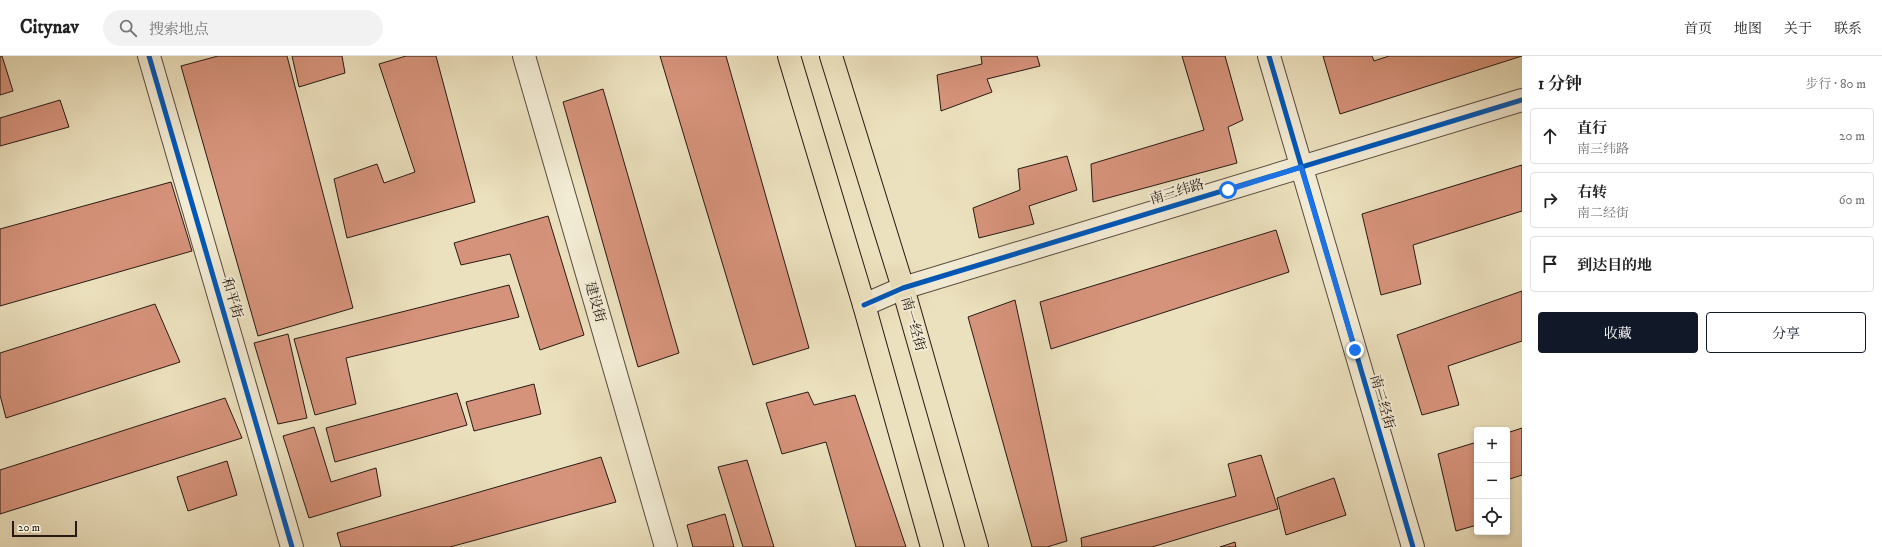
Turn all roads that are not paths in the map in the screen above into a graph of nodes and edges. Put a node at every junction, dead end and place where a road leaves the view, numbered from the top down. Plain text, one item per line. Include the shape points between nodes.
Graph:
1 (148, 56) edge
2 (524, 56) edge
3 (789, 56) edge
4 (831, 56) edge
5 (1269, 56) edge
6 (1522, 100) edge
7 (1301, 167) junction
8 (903, 288) junction
9 (864, 305) junction
10 (292, 547) edge
11 (666, 547) edge
12 (932, 547) edge
13 (977, 547) edge
14 (1412, 547) edge

1 - 10 street, 和平街
2 - 11 street, 建设街
3 - 9 highway
4 - 8 highway, 南一经街
5 - 7 street, 南二经街
6 - 7 street, 南三纬路
7 - 8 street, 南三纬路
7 - 14 street, 南二经街
8 - 9 street, 南三纬路
8 - 13 highway, 南一经街
9 - 12 highway

